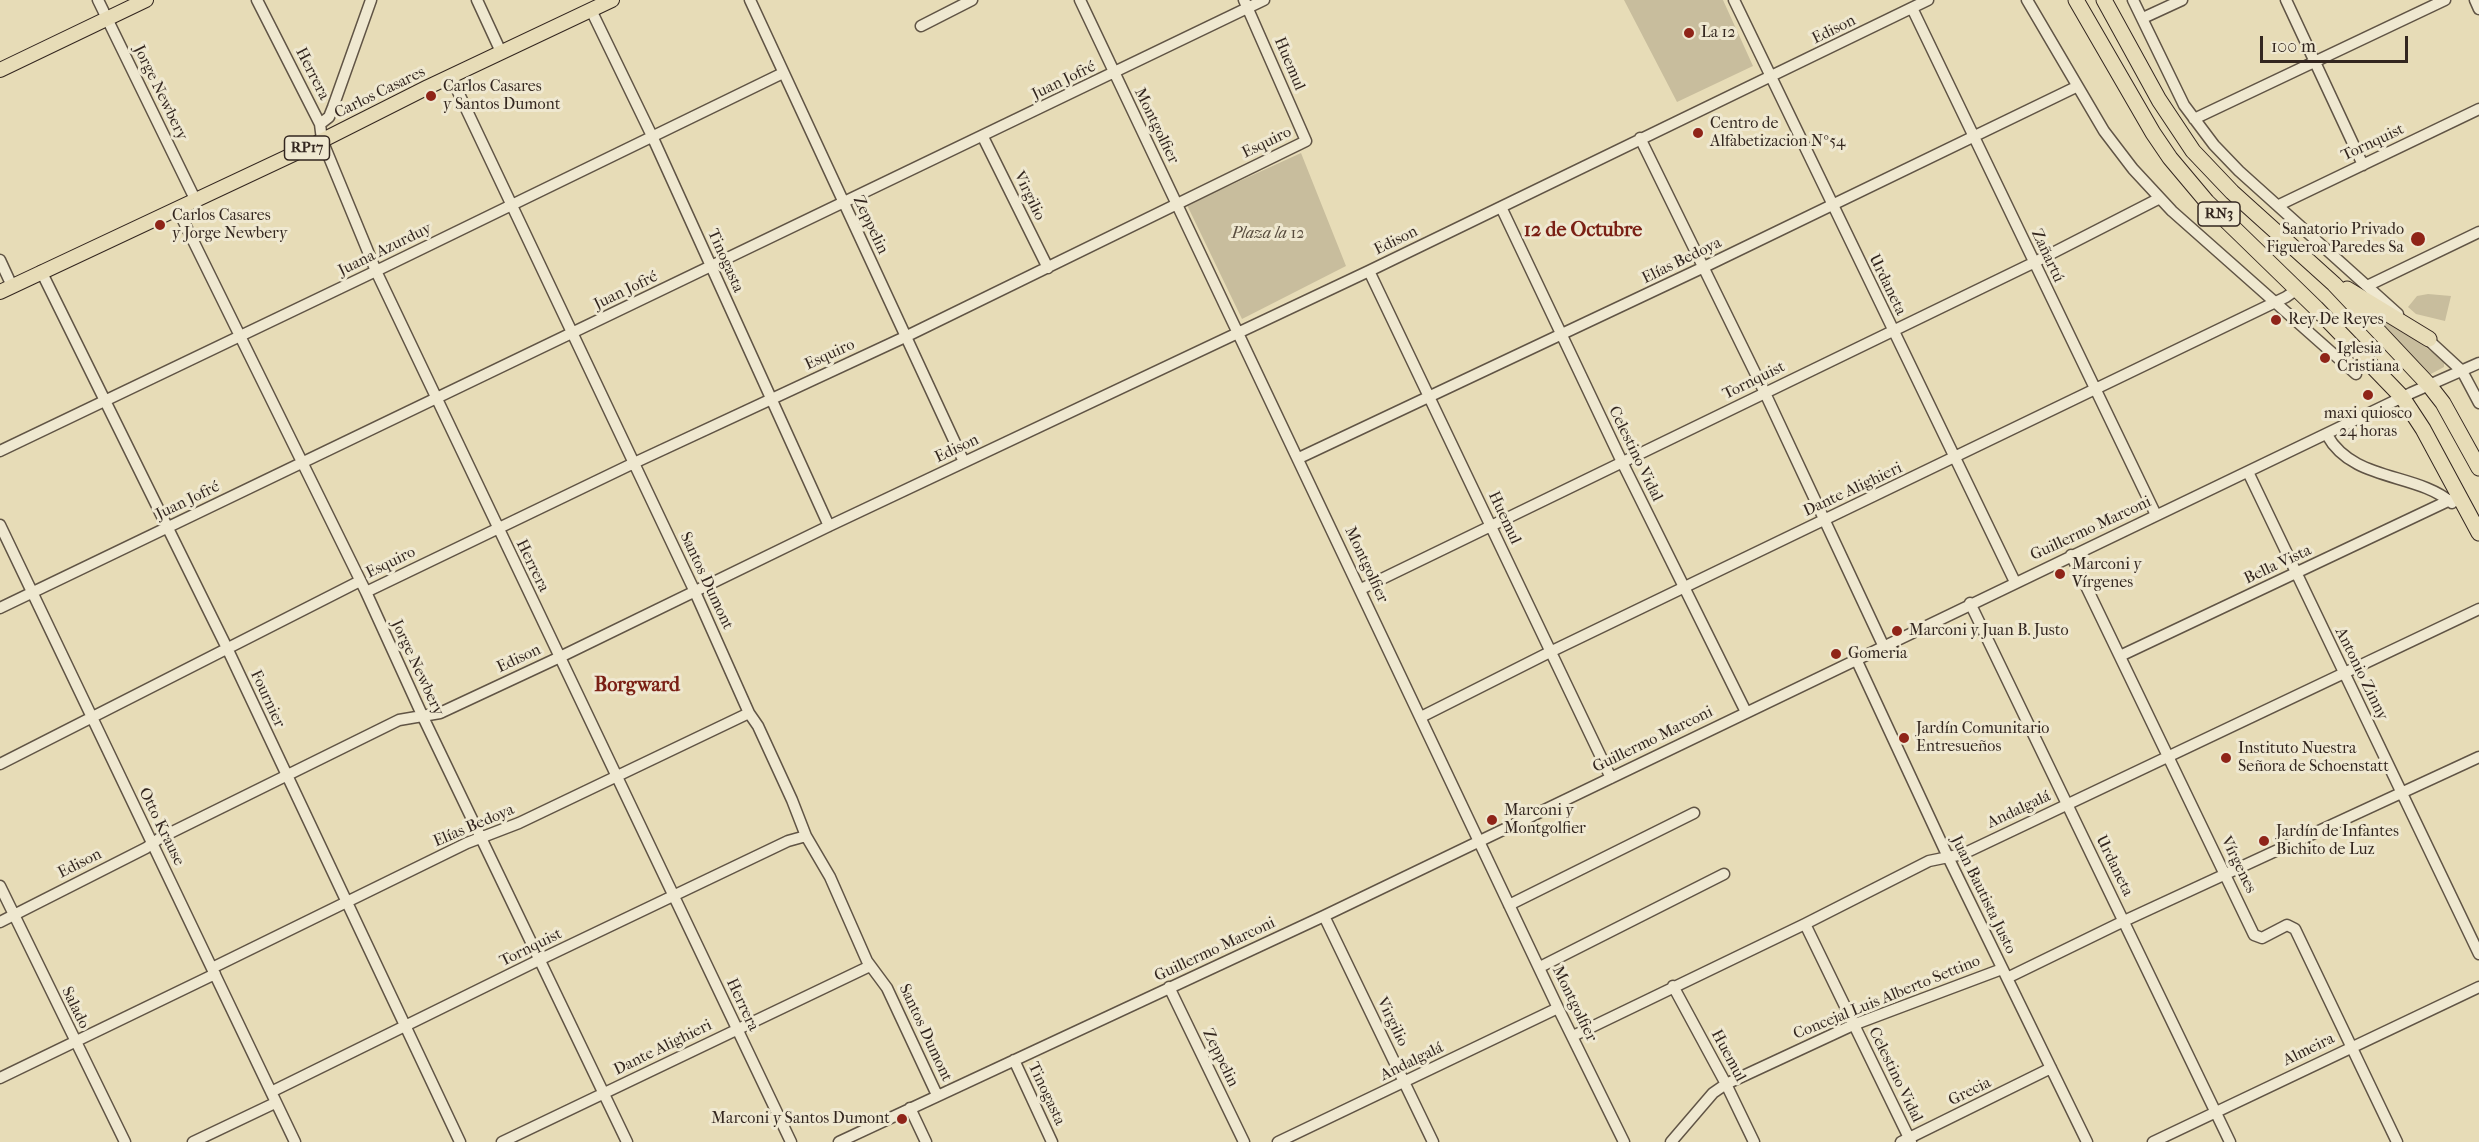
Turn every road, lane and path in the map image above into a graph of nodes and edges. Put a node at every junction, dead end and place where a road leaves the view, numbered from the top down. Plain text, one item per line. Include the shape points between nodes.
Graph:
1 (98, 0) edge
2 (146, 0) edge
3 (257, 0) edge
4 (371, 0) edge
5 (477, 0) edge
6 (612, 0) edge
7 (750, 0) edge
8 (972, 0) edge
9 (1080, 0) edge
10 (1264, 0) edge
11 (1734, 0) edge
12 (1928, 0) edge
13 (2027, 0) edge
14 (2076, 0) edge
15 (2104, 0) edge
16 (2133, 0) edge
17 (2182, 0) edge
18 (2286, 0) edge
19 (2445, 0) edge
20 (2475, 0) edge
21 (1246, 4) edge
22 (1912, 8) junction
23 (2479, 9) edge
24 (591, 10) junction
25 (107, 18) junction
26 (2143, 18) junction
27 (921, 26) dead end
28 (501, 52) junction
29 (2315, 63) junction
30 (0, 70) edge
31 (783, 73) junction
32 (1114, 73) junction
33 (451, 76) junction
34 (1771, 77) junction
35 (2076, 87) junction
36 (2479, 109) edge
37 (2194, 119) junction
38 (320, 124) junction
39 (1974, 135) junction
40 (652, 136) junction
41 (984, 137) junction
42 (1641, 138) junction
43 (322, 140) junction
44 (1306, 141) joint
45 (2363, 165) junction
46 (2160, 198) junction
47 (195, 199) junction
48 (844, 202) junction
49 (512, 204) junction
50 (1178, 204) junction
51 (1831, 204) junction
52 (2279, 205) junction
53 (1501, 207) junction
54 (177, 208) junction
55 (2479, 232) edge
56 (0, 260) edge
57 (2033, 263) junction
58 (2316, 266) junction
59 (711, 267) junction
60 (1704, 267) junction
61 (1048, 268) junction
62 (1369, 271) junction
63 (41, 272) junction
64 (376, 272) junction
65 (2367, 286) junction
66 (6, 289) edge
67 (2296, 290) junction
68 (2275, 302) junction
69 (1239, 331) junction
70 (1893, 332) junction
71 (572, 334) junction
72 (1562, 335) junction
73 (240, 336) junction
74 (905, 337) junction
75 (2428, 339) junction
76 (2479, 363) edge
77 (2462, 371) junction
78 (2356, 374) dead end
79 (2429, 385) junction
80 (2096, 390) junction
81 (1765, 393) junction
82 (2402, 397) junction
83 (771, 398) junction
84 (1430, 398) junction
85 (436, 399) junction
86 (105, 401) junction
87 (2479, 404) edge
88 (2326, 435) junction
89 (0, 451) edge
90 (1299, 458) junction
91 (1955, 458) junction
92 (964, 462) junction
93 (1622, 462) junction
94 (302, 463) junction
95 (634, 463) junction
96 (2479, 468) edge
97 (2248, 472) junction
98 (2450, 500) junction
99 (2156, 515) junction
100 (1824, 520) junction
101 (0, 525) edge
102 (829, 526) junction
103 (1491, 526) junction
104 (168, 528) junction
105 (497, 529) junction
106 (2477, 529) edge
107 (2071, 555) junction
108 (2296, 573) junction
109 (360, 581) junction
110 (2015, 582) junction
111 (1684, 588) junction
112 (1361, 589) junction
113 (366, 592) junction
114 (695, 592) junction
115 (32, 593) junction
116 (1970, 603) junction
117 (0, 608) edge
118 (2479, 609) edge
119 (1883, 645) junction
120 (227, 648) junction
121 (1550, 652) junction
122 (560, 657) junction
123 (2121, 657) junction
124 (1856, 659) junction
125 (2345, 674) junction
126 (1746, 712) junction
127 (749, 713) junction
128 (92, 717) junction
129 (423, 717) junction
130 (1421, 717) junction
131 (2168, 757) junction
132 (2479, 757) edge
133 (0, 764) edge
134 (285, 774) junction
135 (617, 776) junction
136 (1611, 778) junction
137 (2401, 793) junction
138 (2067, 804) junction
139 (1694, 813) dead end
140 (806, 836) junction
141 (481, 838) junction
142 (1479, 840) junction
143 (153, 843) junction
144 (1948, 856) junction
145 (1724, 874) dead end
146 (2225, 874) junction
147 (0, 886) edge
148 (674, 897) junction
149 (347, 901) junction
150 (1509, 905) junction
151 (14, 915) junction
152 (1324, 916) junction
153 (2124, 921) junction
154 (0, 922) edge
155 (1805, 924) junction
156 (2479, 954) edge
157 (539, 960) junction
158 (870, 966) junction
159 (1540, 967) junction
160 (213, 971) junction
161 (2005, 974) junction
162 (1673, 986) junction
163 (1169, 987) junction
164 (2479, 987) edge
165 (1558, 1008) junction
166 (1853, 1025) junction
167 (405, 1026) junction
168 (737, 1029) junction
169 (1573, 1036) junction
170 (75, 1042) junction
171 (2352, 1046) junction
172 (1014, 1060) junction
173 (2051, 1068) junction
174 (0, 1078) edge
175 (1405, 1083) junction
176 (1726, 1083) junction
177 (603, 1094) junction
178 (937, 1095) junction
179 (273, 1097) junction
180 (910, 1108) junction
181 (2215, 1112) junction
182 (1907, 1141) edge
183 (124, 1142) edge
184 (193, 1142) edge
185 (295, 1142) edge
186 (460, 1142) edge
187 (502, 1142) edge
188 (627, 1142) edge
189 (791, 1142) edge
190 (839, 1142) edge
191 (926, 1142) edge
192 (1052, 1142) edge
193 (1244, 1142) edge
194 (1278, 1142) edge
195 (1433, 1142) edge
196 (1624, 1142) edge
197 (1671, 1142) edge
198 (1754, 1142) edge
199 (2087, 1142) edge
200 (2153, 1142) edge
201 (2230, 1142) edge
202 (2397, 1142) edge

1 - 25 street, Jorge Newbery
2 - 25 main road
3 - 38 street, Herrera
4 - 38 street via 333,107
5 - 28 street
6 - 24 main road, Carlos Casares / RP17
7 - 31 street, Zeppelin
8 - 27 street
9 - 32 street, Montgolfier
10 - 21 street, Juan Jofré
11 - 34 street, Urdaneta
12 - 22 street, Edison
13 - 35 street
14 - 67 highway, RN3 via 2170,158 2207,202
15 - 58 highway, RN3 via 2159,100 2193,151 2232,192
16 - 26 street
17 - 26 street
18 - 29 street
19 - 29 street
20 - 23 street
21 - 32 street, Juan Jofré
21 - 44 street, Huemul
22 - 34 street, Edison
22 - 39 street, Zañartú
24 - 28 main road, Carlos Casares / RP17
24 - 40 street, Tinogasta
25 - 30 main road
25 - 47 street, Jorge Newbery
26 - 37 street
28 - 33 main road, Carlos Casares / RP17
29 - 37 street
29 - 45 street
31 - 40 street, Juana Azurduy
31 - 48 street, Zeppelin
32 - 41 street, Juan Jofré
32 - 50 street, Montgolfier
33 - 43 main road, Carlos Casares / RP17
33 - 49 street, Santos Dumont
34 - 42 street, Edison
34 - 51 street, Urdaneta
35 - 39 street, Elías Bedoya
35 - 46 street via 2113,144
36 - 45 street, Tornquist
37 - 52 street via 2228,160
38 - 43 street, Herrera
39 - 51 street, Elías Bedoya
39 - 57 street, Zañartú
40 - 49 street, Juana Azurduy
40 - 59 street, Tinogasta
41 - 48 street, Juan Jofré
41 - 61 street, Virgilio
42 - 53 street, Edison
42 - 60 street
43 - 47 main road, Carlos Casares / RP17
43 - 64 street, Herrera
44 - 50 street, Esquiro
45 - 52 street, Tornquist
46 - 57 street, Tornquist
46 - 68 street
47 - 54 main road, Carlos Casares / RP17
48 - 59 street, Juan Jofré
48 - 74 street, Zeppelin
49 - 64 street, Juana Azurduy
49 - 71 street, Santos Dumont
50 - 61 street, Esquiro
50 - 69 street, Montgolfier
51 - 60 street, Elías Bedoya
51 - 70 street, Urdaneta
52 - 65 street
53 - 62 street, Edison
53 - 72 street, Celestino Vidal
54 - 63 main road, Carlos Casares / RP17
54 - 73 street, Jorge Newbery
55 - 65 street
56 - 66 street
57 - 70 street, Tornquist
57 - 80 street, Zañartú
58 - 75 highway via 2358,297
58 - 79 highway, RN3
59 - 71 street, Juan Jofré
59 - 83 street, Tinogasta
60 - 72 street, Elías Bedoya
60 - 81 street
61 - 74 street, Esquiro
62 - 69 street, Edison
62 - 84 street, Huemul
63 - 66 main road, Carlos Casares / RP17
63 - 86 street, Fournier
64 - 73 street, Juana Azurduy
64 - 85 street, Herrera
65 - 75 street
67 - 68 street, Dante Alighieri
67 - 82 highway, RN3
68 - 78 street
68 - 80 street, Dante Alighieri
69 - 90 street, Montgolfier
69 - 92 street, Edison
70 - 81 street, Tornquist
70 - 91 street, Urdaneta
71 - 85 street, Juan Jofré
71 - 95 street, Santos Dumont
72 - 84 street, Elías Bedoya
72 - 93 street, Celestino Vidal
73 - 86 street, Juana Azurduy
73 - 94 street, Jorge Newbery
74 - 83 street, Esquiro
74 - 92 street, Zeppelin
75 - 77 street
76 - 77 street, Guillermo Marconi
77 - 79 street, Guillermo Marconi
77 - 87 street
79 - 82 street, Guillermo Marconi
79 - 96 highway, RN3
80 - 91 street, Dante Alighieri
80 - 99 street, Zañartú
81 - 93 street, Tornquist
81 - 100 street
82 - 88 street, Guillermo Marconi
82 - 106 highway, RN3
83 - 95 street, Esquiro
83 - 102 street, Tinogasta
84 - 90 street, Elías Bedoya
84 - 103 street, Huemul
85 - 94 street, Juan Jofré
85 - 105 street, Herrera
86 - 89 street, Juana Azurduy
86 - 104 street, Fournier
88 - 97 street, Guillermo Marconi
88 - 98 street via 2343,455
90 - 112 street, Montgolfier
91 - 100 street, Dante Alighieri
91 - 110 street, Urdaneta
92 - 102 street, Edison
93 - 103 street, Tornquist
93 - 111 street, Celestino Vidal
94 - 104 street, Juan Jofré
94 - 109 street, Jorge Newbery
95 - 105 street, Esquiro
95 - 114 street, Santos Dumont
97 - 99 street, Guillermo Marconi
97 - 108 street, Antonio Zinny
98 - 106 street
98 - 108 street, Bella Vista
99 - 107 street, Guillermo Marconi
100 - 111 street, Dante Alighieri
100 - 119 street
101 - 115 street, Otto Krause
102 - 114 street, Edison
103 - 112 street, Tornquist
103 - 121 street, Huemul
104 - 115 street, Juan Jofré
104 - 120 street, Fournier
105 - 113 street, Esquiro
105 - 122 street, Herrera
107 - 110 street, Guillermo Marconi
107 - 123 street, Vírgenes
108 - 123 street, Bella Vista
108 - 125 street, Antonio Zinny
109 - 113 street, Jorge Newbery
109 - 120 street, Esquiro
110 - 116 street, Guillermo Marconi
111 - 121 street, Dante Alighieri
111 - 126 street, Celestino Vidal
112 - 130 street, Montgolfier
113 - 129 street, Jorge Newbery
114 - 122 street, Edison
114 - 127 street, Santos Dumont
115 - 117 street, Juan Jofré
115 - 128 street, Otto Krause
116 - 119 street, Guillermo Marconi
116 - 138 street, Urdaneta
118 - 125 street, Andalgalá
119 - 124 street, Guillermo Marconi
120 - 128 street, Esquiro
120 - 134 street, Fournier
121 - 130 street, Dante Alighieri
121 - 136 street, Huemul
122 - 129 street, Edison via 440,713
122 - 135 street, Herrera
123 - 131 street, Vírgenes
124 - 126 street, Guillermo Marconi
124 - 144 street, Juan Bautista Justo
125 - 131 street, Andalgalá
125 - 137 street, Antonio Zinny
126 - 136 street, Guillermo Marconi
127 - 135 street, Elías Bedoya
127 - 140 street, Santos Dumont
128 - 133 street, Esquiro
128 - 143 street, Otto Krause
129 - 134 street, Edison via 399,720
129 - 141 street, Jorge Newbery
130 - 142 street, Montgolfier
131 - 138 street, Andalgalá
131 - 146 street, Vírgenes
132 - 137 street, Concejal Luis Alberto Settino
134 - 143 street, Edison
134 - 149 street, Fournier
135 - 141 street, Elías Bedoya
135 - 148 street, Herrera
136 - 142 street, Guillermo Marconi
137 - 146 street, Concejal Luis Alberto Settino
137 - 156 street, Antonio Zinny
138 - 144 street, Andalgalá via 1963,854
138 - 153 street, Urdaneta
139 - 150 street
140 - 148 street, Tornquist via 788,841
140 - 158 street, Santos Dumont via 830,877
141 - 149 street, Elías Bedoya
141 - 157 street, Jorge Newbery
142 - 150 street, Montgolfier
142 - 152 street, Guillermo Marconi
143 - 151 street, Edison
143 - 160 street, Otto Krause
144 - 155 street, Andalgalá via 1929,861
144 - 161 street, Juan Bautista Justo
145 - 159 street
146 - 153 street, Concejal Luis Alberto Settino
146 - 171 street, Vírgenes via 2254,935 2262,938 2287,925 2295,929
147 - 151 street, Salado
148 - 157 street, Tornquist
148 - 168 street, Herrera
149 - 160 street, Elías Bedoya
149 - 167 street, Fournier
150 - 159 street, Montgolfier
151 - 154 street, Edison
151 - 170 street, Salado
152 - 163 street, Guillermo Marconi
152 - 175 street, Virgilio
153 - 161 street, Concejal Luis Alberto Settino
153 - 181 street, Urdaneta
155 - 162 street, Andalgalá
155 - 166 street, Celestino Vidal
157 - 167 street, Tornquist
157 - 177 street, Jorge Newbery
158 - 168 street, Dante Alighieri
158 - 178 street, Santos Dumont via 887,988
159 - 165 street, Montgolfier
160 - 170 street, Elías Bedoya
160 - 179 street, Otto Krause
161 - 166 street, Concejal Luis Alberto Settino
161 - 173 street, Juan Bautista Justo
162 - 169 street, Andalgalá
162 - 176 street, Huemul
163 - 172 street, Guillermo Marconi
163 - 193 street, Zeppelin
164 - 171 street, Almeira
165 - 169 street, Montgolfier
165 - 175 street, Andalgalá
166 - 176 street, Concejal Luis Alberto Settino
166 - 182 street, Celestino Vidal
167 - 179 street, Tornquist
167 - 186 street, Fournier
168 - 177 street, Dante Alighieri
168 - 189 street, Herrera
169 - 196 street, Montgolfier
170 - 174 street, Elías Bedoya
170 - 183 street, Salado
171 - 181 street, Almeira
171 - 202 street, Vírgenes
172 - 178 street, Guillermo Marconi
172 - 192 street, Tinogasta
173 - 182 street, Grecia
173 - 199 street, Juan Bautista Justo
175 - 194 street, Andalgalá
175 - 195 street, Virgilio
176 - 197 street, Concejal Luis Alberto Settino
176 - 198 street, Huemul
177 - 187 street, Dante Alighieri
177 - 188 street, Jorge Newbery
178 - 180 street, Guillermo Marconi
179 - 184 street, Tornquist
179 - 185 street, Otto Krause
180 - 190 street, Guillermo Marconi
180 - 191 street
181 - 200 street, Almeira
181 - 201 street, Urdaneta

